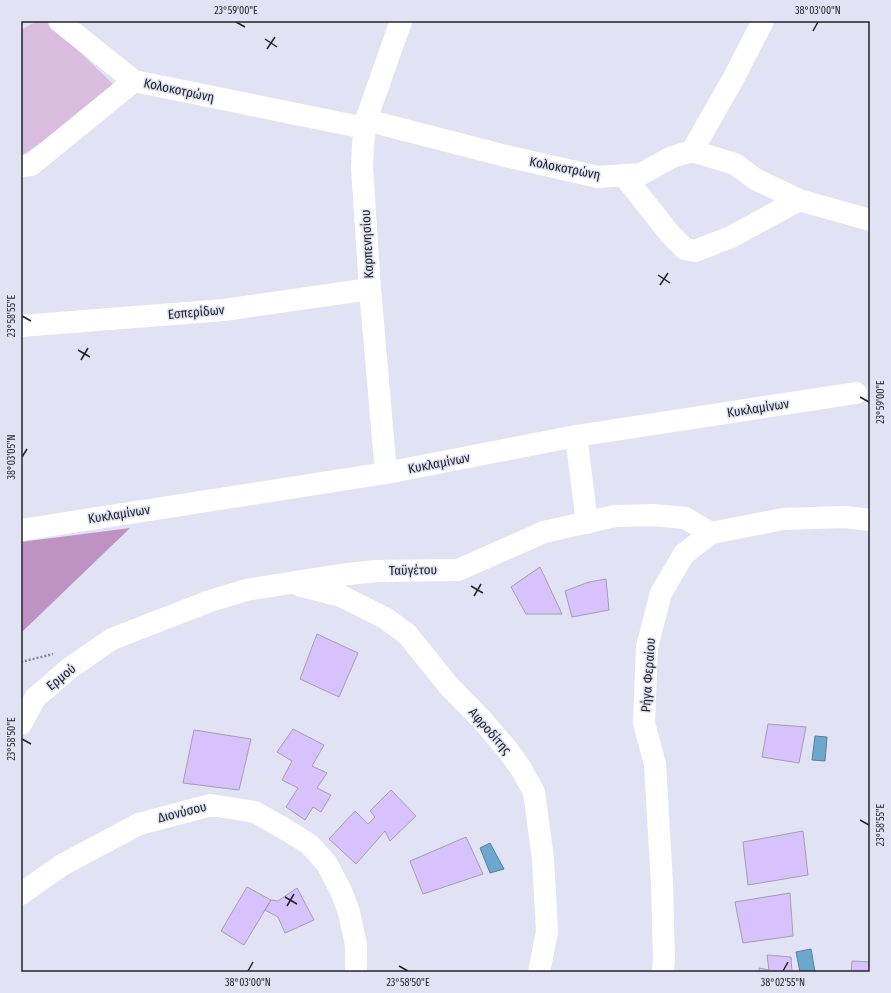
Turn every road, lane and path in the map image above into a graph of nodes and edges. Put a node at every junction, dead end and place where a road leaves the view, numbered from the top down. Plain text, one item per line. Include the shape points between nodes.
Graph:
1 (59, 21) edge
2 (401, 21) edge
3 (763, 21) edge
4 (134, 81) junction
5 (365, 124) junction
6 (692, 151) junction
7 (21, 166) edge
8 (624, 176) junction
9 (798, 200) junction
10 (870, 220) edge
11 (370, 289) junction
12 (21, 326) edge
13 (856, 393) dead end
14 (576, 436) junction
15 (386, 473) junction
16 (870, 520) edge
17 (587, 523) junction
18 (21, 530) edge
19 (711, 533) junction
20 (290, 582) junction
21 (112, 639) joint
22 (21, 724) edge
23 (21, 894) edge
24 (356, 972) edge
25 (539, 972) edge
26 (663, 972) edge

1 - 4 street
2 - 5 street, Καρπενησίου
3 - 6 street
4 - 5 street, Κολοκοτρώνη
4 - 7 street, Κολοκοτρώνη via 31,165
5 - 8 street, Κολοκοτρώνη via 598,177
5 - 11 street, Καρπενησίου via 362,167
6 - 8 street, Κολοκοτρώνη via 672,157 641,174
6 - 9 street via 735,164 755,179
8 - 9 street via 670,234 685,249 695,251 731,237
9 - 10 street
11 - 12 street, Εσπερίδων via 224,310
11 - 15 street, Καρπενησίου
13 - 14 street, Κυκλαμίνων
14 - 15 street, Κυκλαμίνων
14 - 17 street
15 - 18 street, Κυκλαμίνων
16 - 19 street, Ρήγα Φεραίου via 845,516 783,519
17 - 19 street, Ταϋγέτου via 615,516 653,515 684,518
17 - 20 street, Ταϋγέτου via 544,532 458,570 376,571
19 - 26 street, Ρήγα Φεραίου via 684,554 660,593 647,647 644,723 654,764 662,884
20 - 21 street, Ταϋγέτου via 246,590 210,601
20 - 25 street, Αφροδίτης via 341,596 385,618 407,634 520,767 534,792 543,859 547,932
21 - 22 street, Ερμού via 70,668 35,698
23 - 24 street, Διονύσου via 62,865 139,824 211,805 254,812 309,844 327,864 349,912 356,945

